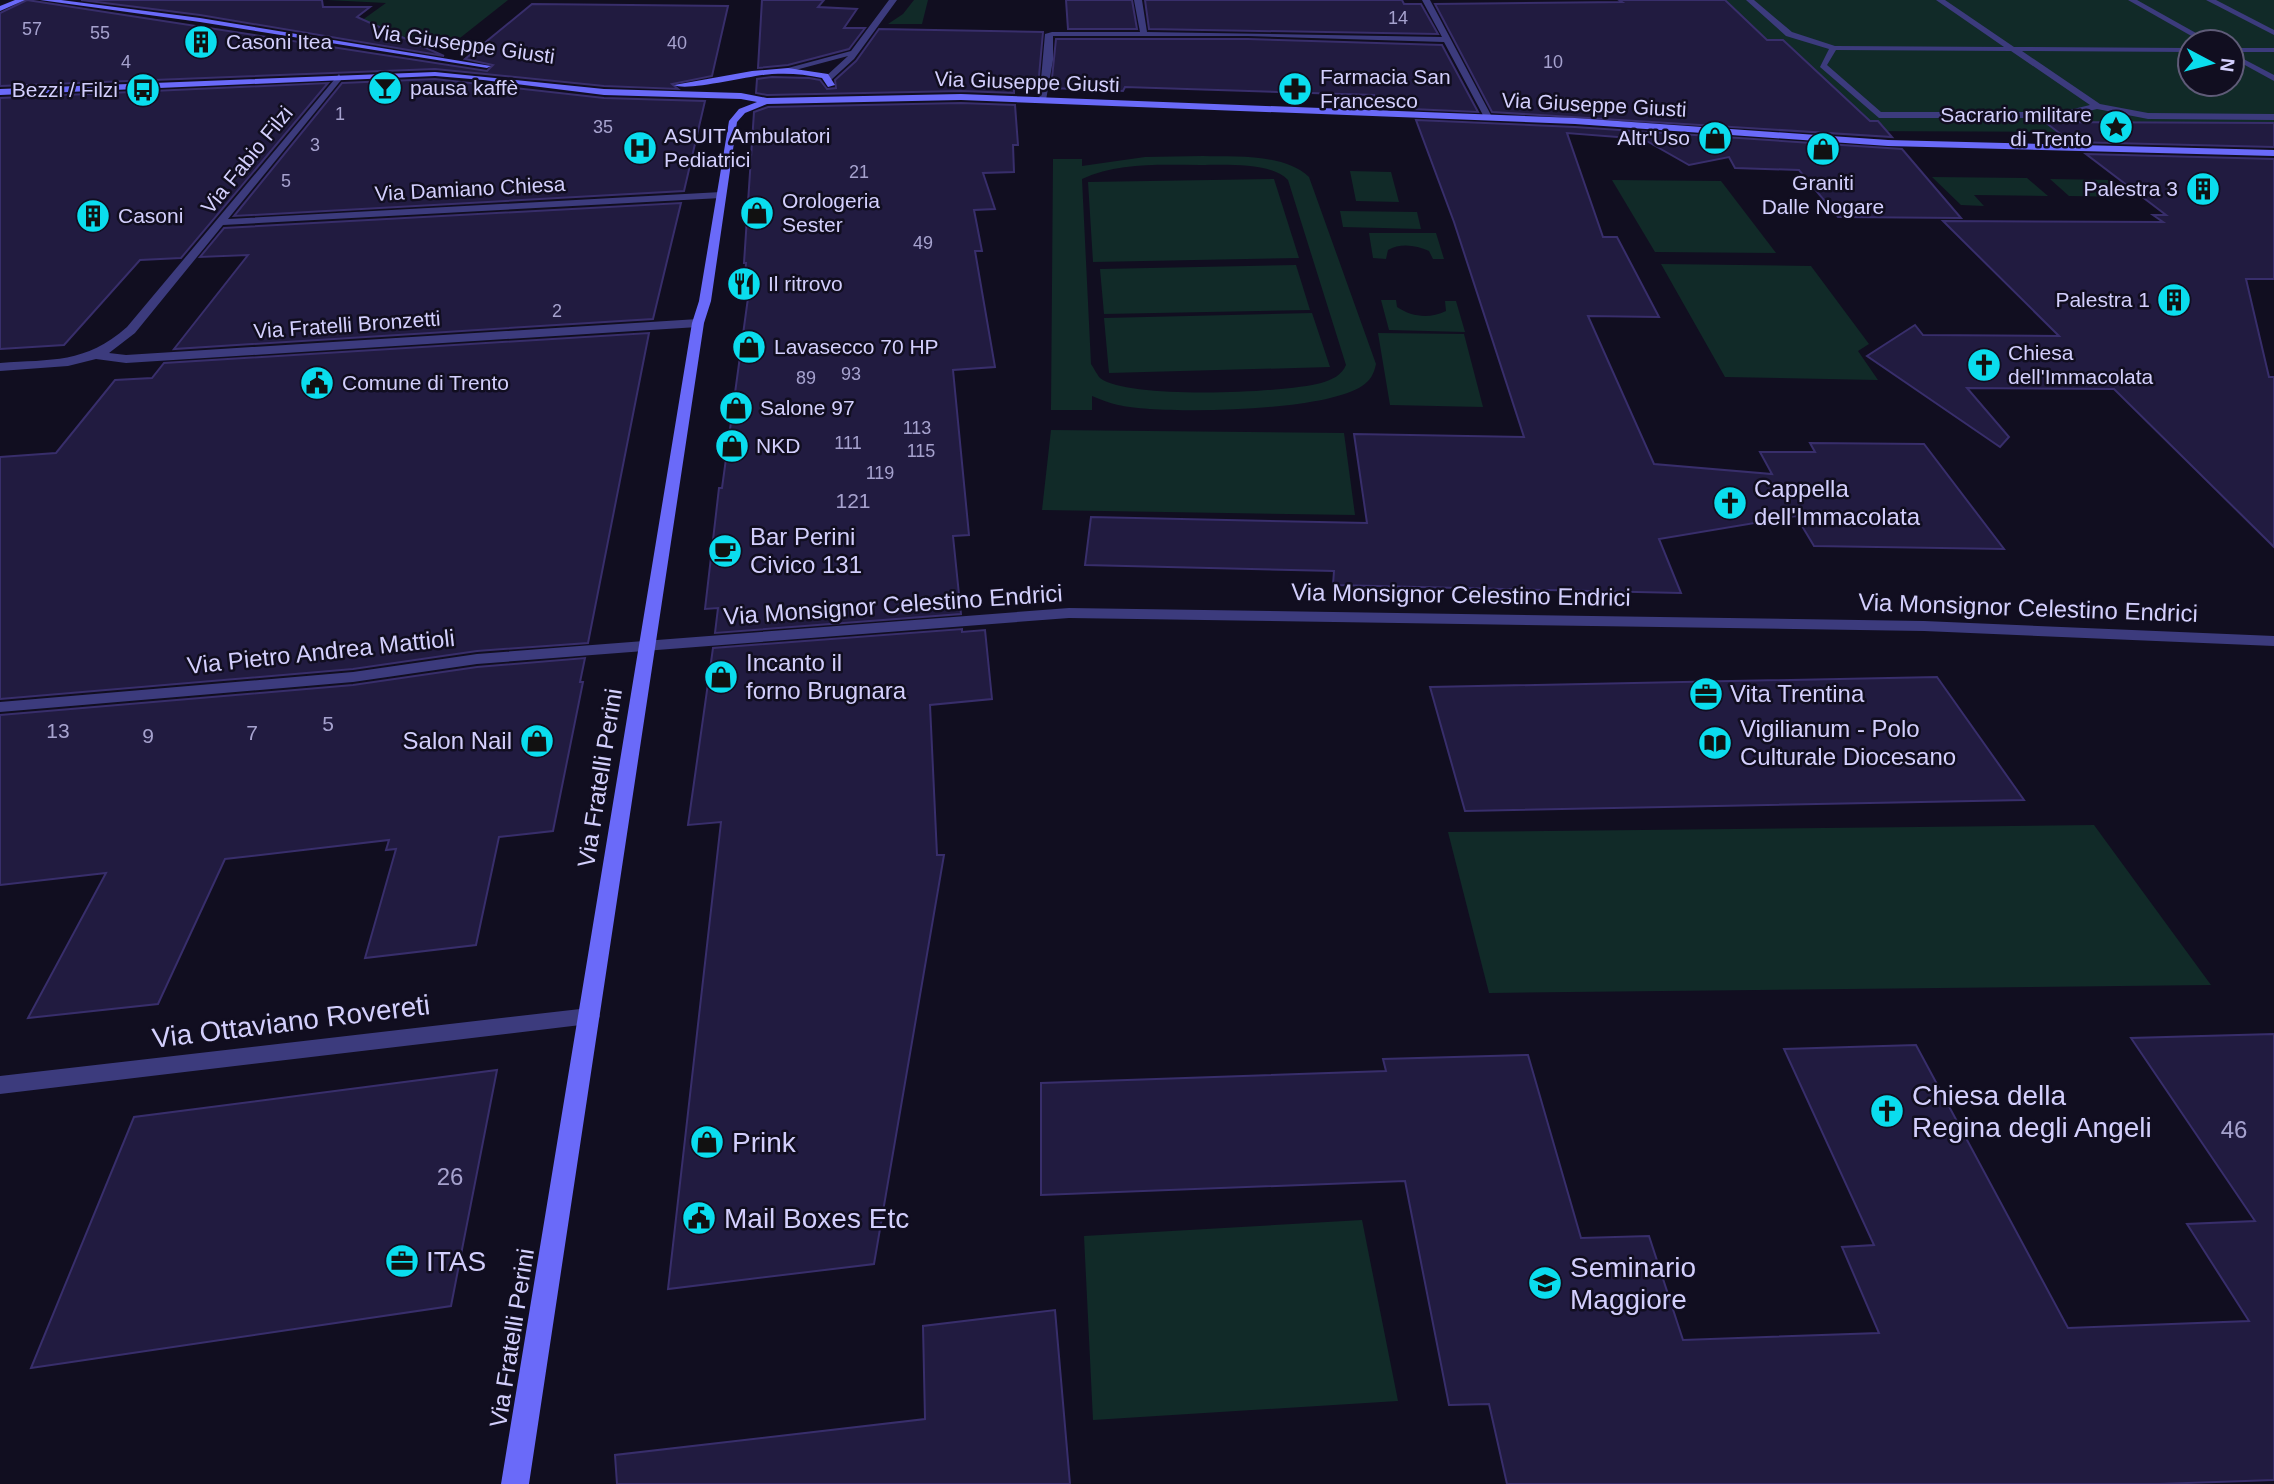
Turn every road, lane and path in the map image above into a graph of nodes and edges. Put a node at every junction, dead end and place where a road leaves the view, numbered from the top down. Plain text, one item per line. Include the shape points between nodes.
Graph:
1 (21, 0) edge
2 (44, 0) edge
3 (893, 0) edge
4 (1138, 0) edge
5 (1426, 0) edge
6 (1751, 0) edge
7 (1940, 0) edge
8 (2132, 0) edge
9 (2210, 0) edge
10 (0, 9) edge
11 (2183, 28) edge
12 (2274, 33) edge
13 (1144, 34) junction
14 (1447, 40) junction
15 (344, 44) junction
16 (1834, 48) junction
17 (2013, 49) junction
18 (855, 50) junction
19 (2176, 50) edge
20 (2274, 50) edge
21 (2246, 51) edge
22 (364, 56) dead end
23 (2246, 61) edge
24 (351, 68) dead end
25 (497, 68) dead end
26 (791, 70) junction
27 (551, 75) dead end
28 (744, 76) junction
29 (339, 77) junction
30 (2274, 78) edge
31 (837, 85) junction
32 (0, 92) edge
33 (741, 96) junction
34 (911, 96) junction
35 (796, 100) junction
36 (1042, 100) junction
37 (767, 101) junction
38 (2097, 106) junction
39 (1488, 117) junction
40 (2274, 117) edge
41 (2274, 153) edge
42 (721, 195) junction
43 (222, 222) junction
44 (698, 323) junction
45 (96, 355) junction
46 (0, 367) edge
47 (2274, 641) edge
48 (648, 645) junction
49 (0, 707) edge
50 (589, 1016) junction
51 (0, 1084) edge
52 (515, 1484) edge

1 - 10 street
2 - 15 street, Via Giuseppe Giusti
3 - 18 street
4 - 13 street
5 - 14 street
6 - 16 street via 1789,34
7 - 17 street
8 - 11 street
9 - 12 street
13 - 14 street
13 - 36 street via 1048,36
14 - 39 street
15 - 22 street, Via Giuseppe Giusti
15 - 25 street, Via Giuseppe Giusti
16 - 17 street
16 - 38 street via 1823,65 1879,115 2061,115
17 - 19 street
17 - 38 street
18 - 26 street
18 - 31 street
20 - 21 street
23 - 30 street
24 - 29 street, Via Giuseppe Giusti
26 - 28 street, Via Giuseppe Giusti
26 - 31 street, Via Giuseppe Giusti
27 - 28 street, Via Giuseppe Giusti via 636,86
28 - 33 street via 731,86
29 - 32 street
29 - 33 street, Via Giuseppe Giusti via 465,75 604,92
29 - 43 street, Via Fabio Filzi
31 - 34 street, Via Giuseppe Giusti
31 - 35 street, Via Giuseppe Giusti
33 - 37 street, Via Giuseppe Giusti
34 - 35 street, Via Giuseppe Giusti
34 - 36 street, Via Giuseppe Giusti
35 - 37 street, Via Giuseppe Giusti
36 - 39 street, Via Giuseppe Giusti
37 - 42 street, Via Fratelli Perini via 735,116
38 - 40 street via 2148,116
39 - 41 street, Via Giuseppe Giusti via 1898,143
42 - 43 street, Via Damiano Chiesa
42 - 44 street, Via Fratelli Perini
43 - 45 street, Via Fabio Filzi via 131,330
44 - 45 street, Via Fratelli Bronzetti via 147,358
44 - 48 street, Via Fratelli Perini
45 - 46 street, Via Fratelli Bronzetti
47 - 48 street, Via Monsignor Celestino Endrici via 1924,626 1119,613 1023,616
48 - 49 street, Via Pietro Andrea Mattioli via 477,659 353,677
48 - 50 street, Via Fratelli Perini
50 - 51 street, Via Ottaviano Rovereti
50 - 52 street, Via Fratelli Perini

